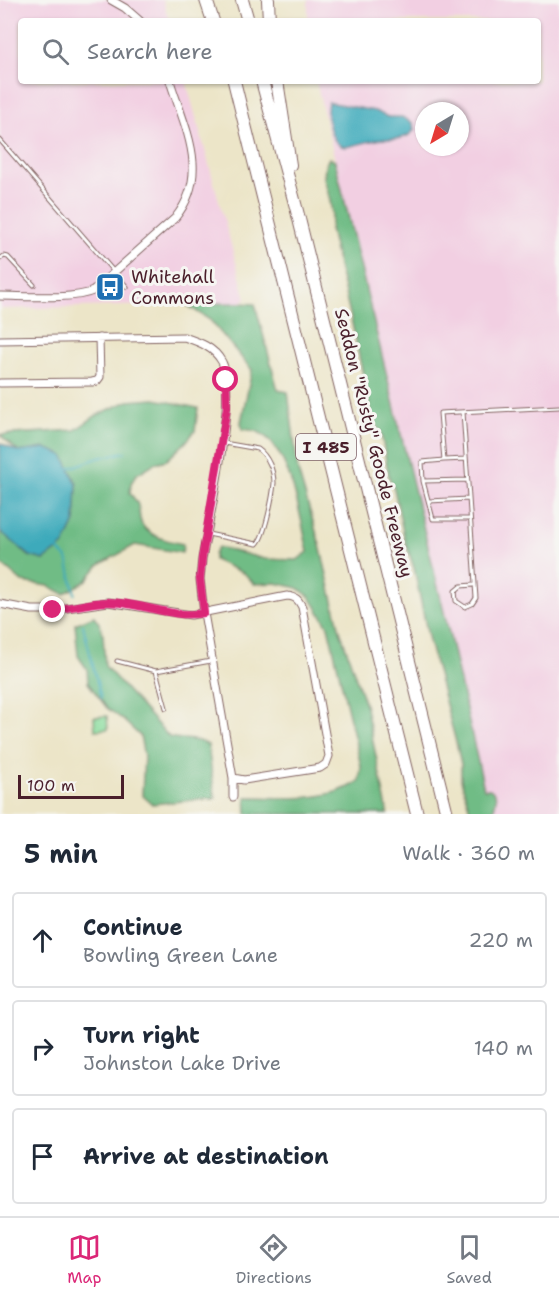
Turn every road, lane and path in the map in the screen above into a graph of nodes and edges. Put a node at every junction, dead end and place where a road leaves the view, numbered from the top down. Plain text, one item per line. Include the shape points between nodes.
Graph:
1 (111, 0) edge
2 (206, 0) edge
3 (215, 0) edge
4 (242, 0) edge
5 (268, 0) edge
6 (137, 18) edge
7 (212, 18) edge
8 (219, 18) edge
9 (247, 18) edge
10 (269, 18) edge
11 (171, 84) edge
12 (235, 84) edge
13 (263, 84) edge
14 (277, 84) edge
15 (0, 140) edge
16 (297, 211) junction
17 (0, 259) edge
18 (114, 273) junction
19 (34, 285) dead end
20 (127, 287) dead end
21 (0, 296) edge
22 (99, 338) junction
23 (0, 340) edge
24 (0, 383) edge
25 (559, 407) edge
26 (463, 412) junction
27 (222, 443) junction
28 (466, 459) junction
29 (444, 460) junction
30 (467, 480) junction
31 (423, 481) junction
32 (468, 499) junction
33 (429, 501) junction
34 (469, 519) junction
35 (207, 534) junction
36 (473, 585) junction
37 (0, 604) edge
38 (204, 613) junction
39 (117, 661) dead end
40 (212, 661) junction
41 (156, 671) junction
42 (166, 708) dead end
43 (233, 778) junction
44 (233, 797) dead end
45 (417, 814) edge
46 (447, 814) edge

1 - 6 street
2 - 7 highway
3 - 8 highway
4 - 9 highway
5 - 10 highway
11 - 18 street via 193,158 192,188 175,219
12 - 45 highway, I 485
13 - 16 highway, Seddon "Rusty" Goode Freeway / I 485
14 - 16 highway
15 - 18 lane
16 - 46 highway, Seddon "Rusty" Goode Freeway / I 485
17 - 19 lane via 8,257
18 - 20 lane
18 - 21 street via 86,294
22 - 23 street
22 - 24 street via 98,381
22 - 27 street via 184,337 215,352 223,364 226,380
25 - 26 lane
26 - 28 lane
26 - 29 lane via 440,413
27 - 35 street
27 - 35 lane via 258,448 268,460 274,482 263,535 257,544
28 - 29 lane
28 - 30 lane
29 - 31 lane via 422,462
30 - 31 lane
30 - 32 lane
31 - 33 lane
32 - 33 lane
32 - 34 lane
33 - 34 lane via 433,519
34 - 36 lane
35 - 38 street via 200,579
36 - 36 lane via 461,586 456,591 456,601 465,607 476,598
37 - 38 street via 53,610 108,602 165,613
38 - 40 street
38 - 43 street via 287,596 299,600 325,726 329,756 320,768 244,780
39 - 41 lane
40 - 41 lane
40 - 43 street
41 - 42 lane
43 - 44 street

